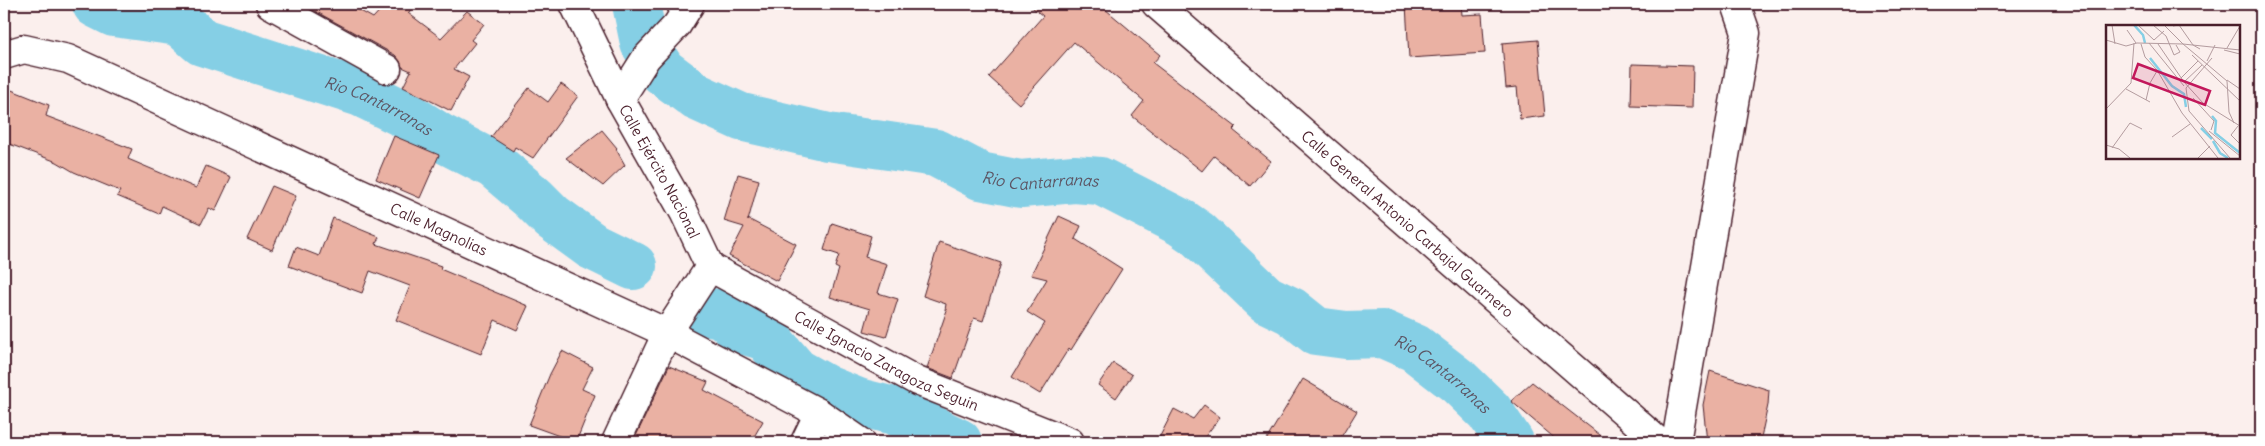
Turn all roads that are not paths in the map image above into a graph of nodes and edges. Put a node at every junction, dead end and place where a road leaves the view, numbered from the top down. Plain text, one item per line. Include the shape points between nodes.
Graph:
1 (270, 4) edge
2 (574, 4) edge
3 (1156, 4) edge
4 (1736, 4) edge
5 (684, 15) edge
6 (4, 55) edge
7 (386, 69) dead end
8 (620, 99) junction
9 (710, 267) junction
10 (667, 333) junction
11 (819, 413) junction
12 (616, 442) edge
13 (805, 442) edge
14 (861, 442) edge
15 (1070, 442) edge
16 (1659, 442) edge
17 (1676, 442) edge

1 - 7 street
2 - 8 street, Calle Ejército Nacional
3 - 16 street, Calle General Antonio Carbajal Guarnero
4 - 17 street via 1746,33
5 - 8 street via 646,58
6 - 10 street, Calle Magnolias via 24,49 68,59
8 - 9 street, Calle Ejército Nacional via 684,212
9 - 10 street
9 - 15 street, Calle Ignacio Zaragoza Seguin via 917,381
10 - 11 street, Calle Magnolias
10 - 12 street
11 - 13 street
11 - 14 street, Calle Magnolias

